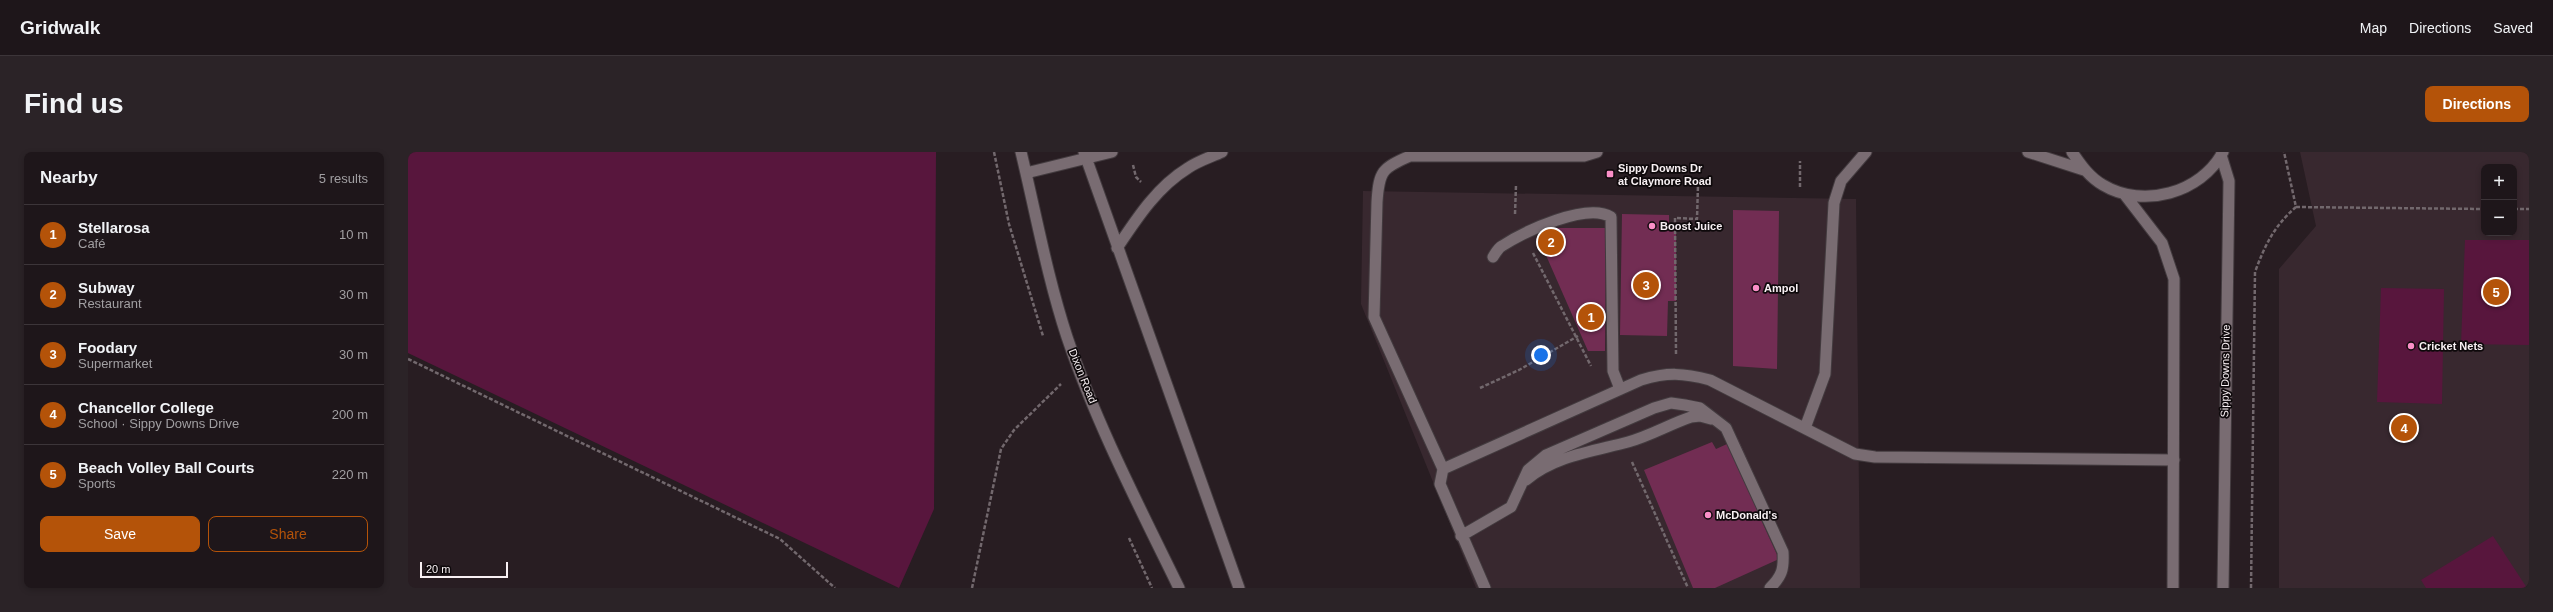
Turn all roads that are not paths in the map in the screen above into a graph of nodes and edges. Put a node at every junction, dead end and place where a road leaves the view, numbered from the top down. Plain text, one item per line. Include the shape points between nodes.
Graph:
1 (1021, 152) edge
2 (1112, 152) edge
3 (1222, 152) edge
4 (1597, 152) edge
5 (1866, 152) edge
6 (2028, 152) edge
7 (2072, 152) edge
8 (2222, 154) edge
9 (1085, 155) edge
10 (2084, 170) junction
11 (1026, 173) junction
12 (2125, 195) junction
13 (1117, 248) junction
14 (1493, 258) dead end
15 (1620, 389) junction
16 (1724, 426) junction
17 (1805, 428) junction
18 (2174, 460) junction
19 (1444, 469) junction
20 (1518, 490) junction
21 (1461, 536) junction
22 (1180, 588) edge
23 (1239, 588) edge
24 (1485, 588) edge
25 (1770, 588) edge
26 (2173, 588) edge
27 (2223, 588) edge

1 - 11 main road, Dixon Road
2 - 9 main road
3 - 13 main road via 1189,167 1171,180 1154,196
4 - 19 main road via 1584,156 1410,156 1388,165 1382,175 1376,202 1374,317
5 - 17 main road via 1841,181 1834,202 1824,374
6 - 10 main road
7 - 10 main road
8 - 12 main road via 2204,176 2180,191 2153,197
8 - 27 main road, Sippy Downs Drive via 2229,181
9 - 11 main road
9 - 13 main road
10 - 12 main road via 2103,185
11 - 22 main road, Dixon Road via 1049,276 1068,338 1102,424
12 - 18 main road via 2162,243 2174,279
13 - 23 main road
14 - 15 main road via 1501,246 1561,218 1584,212 1604,213 1611,217 1612,357 1613,371
15 - 17 main road via 1661,374 1686,374 1732,390
15 - 19 main road
16 - 20 main road via 1708,417 1691,417 1627,442 1593,449 1547,466 1534,474
16 - 20 main road via 1700,408 1671,403 1546,455 1528,470
16 - 25 main road via 1783,552 1784,568 1780,579
17 - 18 main road via 1855,454 1875,457
18 - 26 main road
19 - 21 main road via 1440,484
20 - 21 main road via 1512,507
21 - 24 main road

